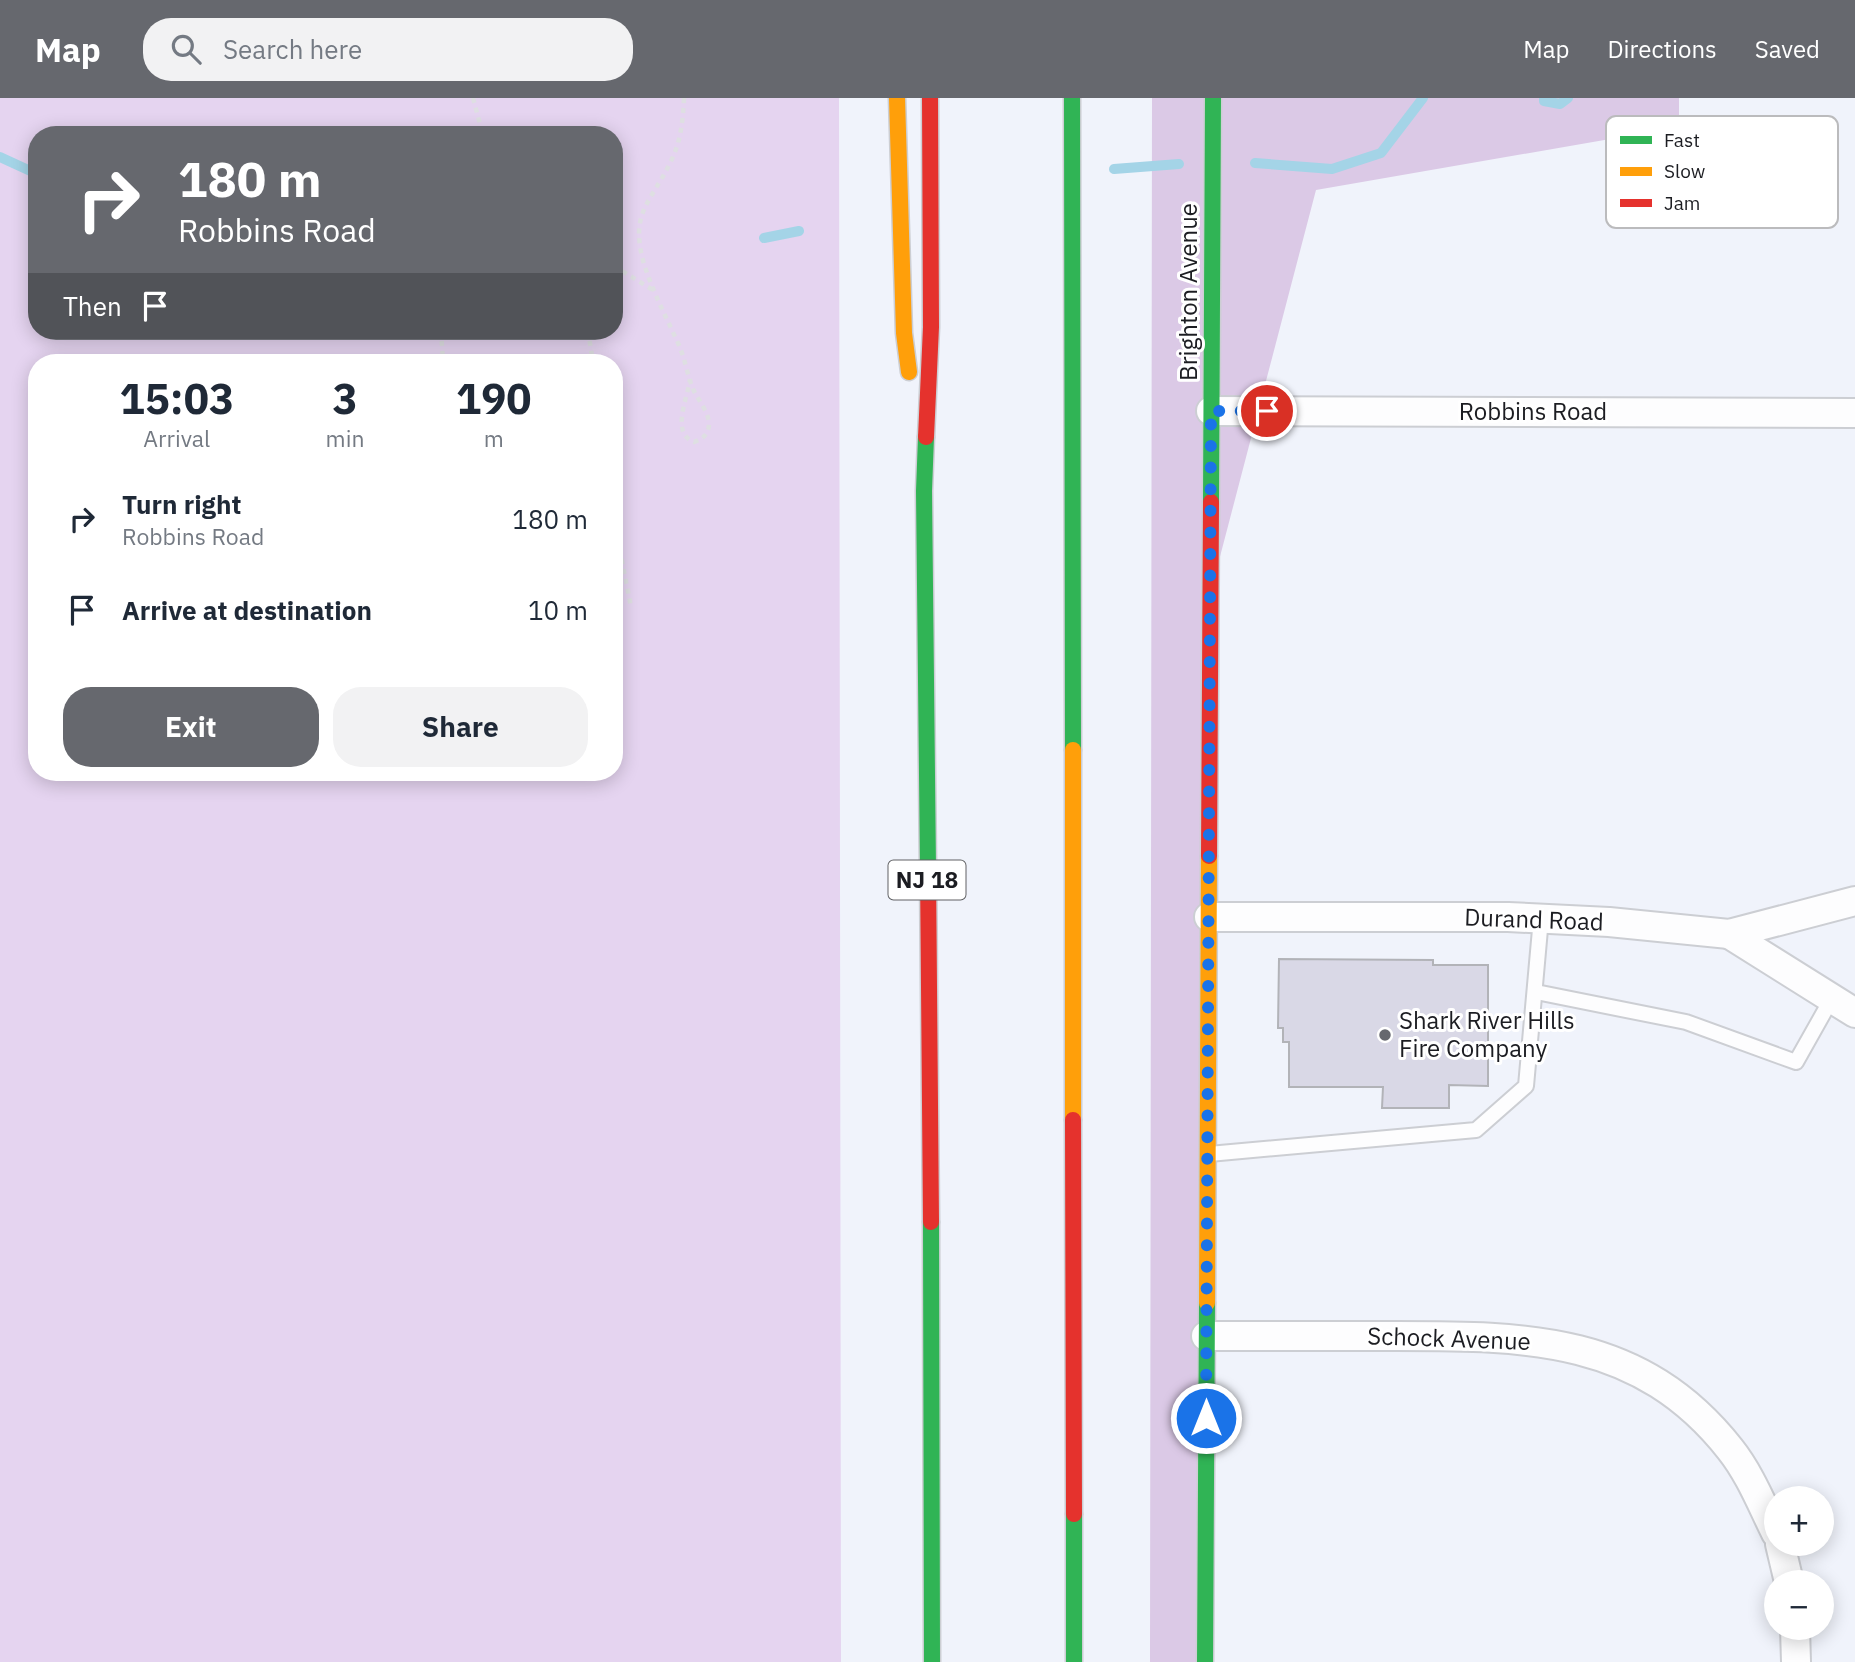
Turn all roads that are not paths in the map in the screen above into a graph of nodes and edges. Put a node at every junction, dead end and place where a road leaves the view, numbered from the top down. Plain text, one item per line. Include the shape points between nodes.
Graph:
1 (897, 98) edge
2 (930, 98) edge
3 (1072, 98) edge
4 (1213, 98) edge
5 (1211, 411) junction
6 (1855, 413) edge
7 (924, 491) junction
8 (1855, 901) edge
9 (1209, 917) junction
10 (1541, 918) junction
11 (1729, 933) junction
12 (1536, 992) junction
13 (1843, 1005) edge
14 (1207, 1154) junction
15 (1206, 1336) junction
16 (1764, 1509) edge
17 (1795, 1640) edge
18 (932, 1662) edge
19 (1074, 1662) edge
20 (1205, 1662) edge
21 (1796, 1662) edge

1 - 7 main road via 904,333
2 - 7 main road, NJ 18 via 931,327
3 - 19 main road
4 - 5 main road, Brighton Avenue
5 - 6 street, Robbins Road
5 - 9 main road, Brighton Avenue
7 - 18 main road, NJ 18
8 - 11 street, Durand Road
9 - 10 street, Durand Road
9 - 14 main road, Brighton Avenue
10 - 11 street, Durand Road
10 - 12 lane
11 - 13 street
12 - 13 lane via 1686,1022 1796,1062
12 - 14 lane via 1525,1086 1476,1130
14 - 15 main road, Brighton Avenue
15 - 16 street, Schock Avenue via 1485,1336 1594,1353 1656,1381 1691,1408 1742,1466
15 - 20 main road, Brighton Avenue
17 - 21 street

